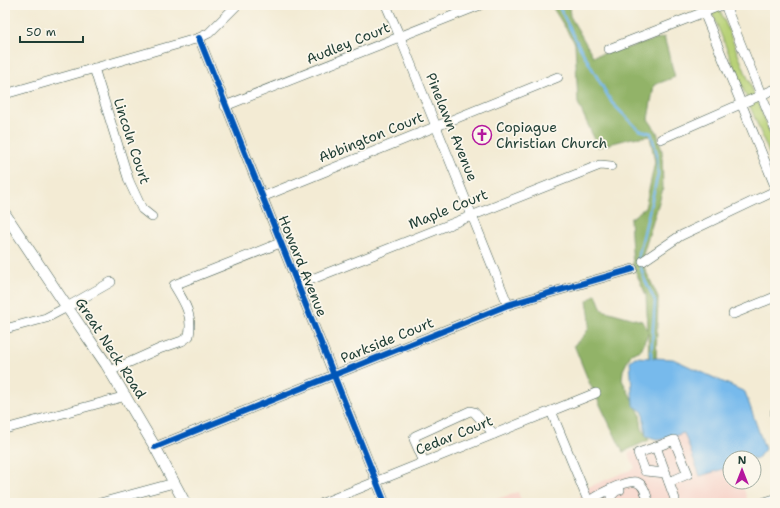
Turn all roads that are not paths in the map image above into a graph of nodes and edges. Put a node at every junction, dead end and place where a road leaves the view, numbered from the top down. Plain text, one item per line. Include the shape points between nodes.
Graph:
1 (237, 5) edge
2 (386, 5) edge
3 (480, 5) edge
4 (723, 5) edge
5 (702, 9) edge
6 (400, 37) junction
7 (198, 38) junction
8 (609, 49) dead end
9 (94, 68) junction
10 (558, 77) dead end
11 (775, 89) edge
12 (5, 94) edge
13 (761, 94) junction
14 (740, 104) junction
15 (225, 106) junction
16 (436, 126) junction
17 (775, 129) edge
18 (661, 139) dead end
19 (611, 166) dead end
20 (775, 186) edge
21 (775, 192) edge
22 (262, 197) junction
23 (5, 214) edge
24 (472, 215) junction
25 (152, 217) dead end
26 (280, 243) junction
27 (643, 261) dead end
28 (633, 269) dead end
29 (111, 282) dead end
30 (297, 285) junction
31 (775, 297) edge
32 (508, 305) junction
33 (67, 308) junction
34 (733, 314) dead end
35 (5, 329) edge
36 (110, 371) junction
37 (333, 374) junction
38 (596, 393) dead end
39 (126, 396) junction
40 (551, 411) junction
41 (5, 429) edge
42 (494, 434) junction
43 (155, 447) junction
44 (656, 447) junction
45 (424, 462) junction
46 (668, 478) junction
47 (377, 481) junction
48 (174, 483) junction
49 (643, 487) junction
50 (602, 494) junction
51 (675, 499) dead end
52 (775, 500) edge
53 (588, 502) edge
54 (100, 503) edge
55 (185, 503) edge
56 (323, 503) edge
57 (385, 503) edge
58 (605, 503) edge
59 (611, 503) edge
60 (649, 503) edge
61 (765, 503) edge

1 - 7 street via 209,34
2 - 6 street, Pinelawn Avenue
3 - 6 street, Audley Court
4 - 5 street
4 - 13 street
5 - 8 street
5 - 14 street
6 - 15 street, Audley Court
6 - 16 street, Pinelawn Avenue
7 - 9 street
7 - 15 street, Howard Avenue
9 - 12 street
9 - 25 street, Lincoln Court via 129,181 142,209
10 - 16 street, Abbington Court
11 - 13 street
13 - 14 street
13 - 17 street
14 - 18 street
14 - 20 street
15 - 22 street, Howard Avenue
16 - 22 street, Abbington Court
16 - 24 street, Pinelawn Avenue
19 - 24 street, Maple Court via 600,165
21 - 27 street via 680,236
22 - 26 street, Howard Avenue
23 - 33 main road, Great Neck Road
24 - 30 street, Maple Court
24 - 32 street, Pinelawn Avenue
26 - 30 street, Howard Avenue
26 - 36 street via 174,286 188,307 191,328 189,336
28 - 32 street, Parkside Court
29 - 33 street
30 - 37 street, Howard Avenue
31 - 34 street
32 - 37 street, Parkside Court
33 - 35 street via 46,318
33 - 36 main road, Great Neck Road
36 - 39 main road, Great Neck Road
37 - 43 street, Parkside Court
37 - 47 street, Howard Avenue
38 - 40 street, Cedar Court
39 - 41 street
39 - 43 main road, Great Neck Road
40 - 42 street, Cedar Court
40 - 53 street
42 - 45 street, Cedar Court
42 - 45 street via 474,412 470,411 415,436
43 - 48 main road, Great Neck Road
44 - 46 street
44 - 46 street via 638,453 645,471
44 - 46 street via 674,440 688,474
45 - 47 street, Cedar Court
46 - 51 street
47 - 56 street, Cedar Court
47 - 57 street, Howard Avenue
48 - 54 street
48 - 55 main road, Great Neck Road
49 - 50 street via 637,482 627,483
49 - 59 street via 636,486 616,491 611,496
49 - 60 street
50 - 53 street
50 - 58 street
52 - 61 main road

